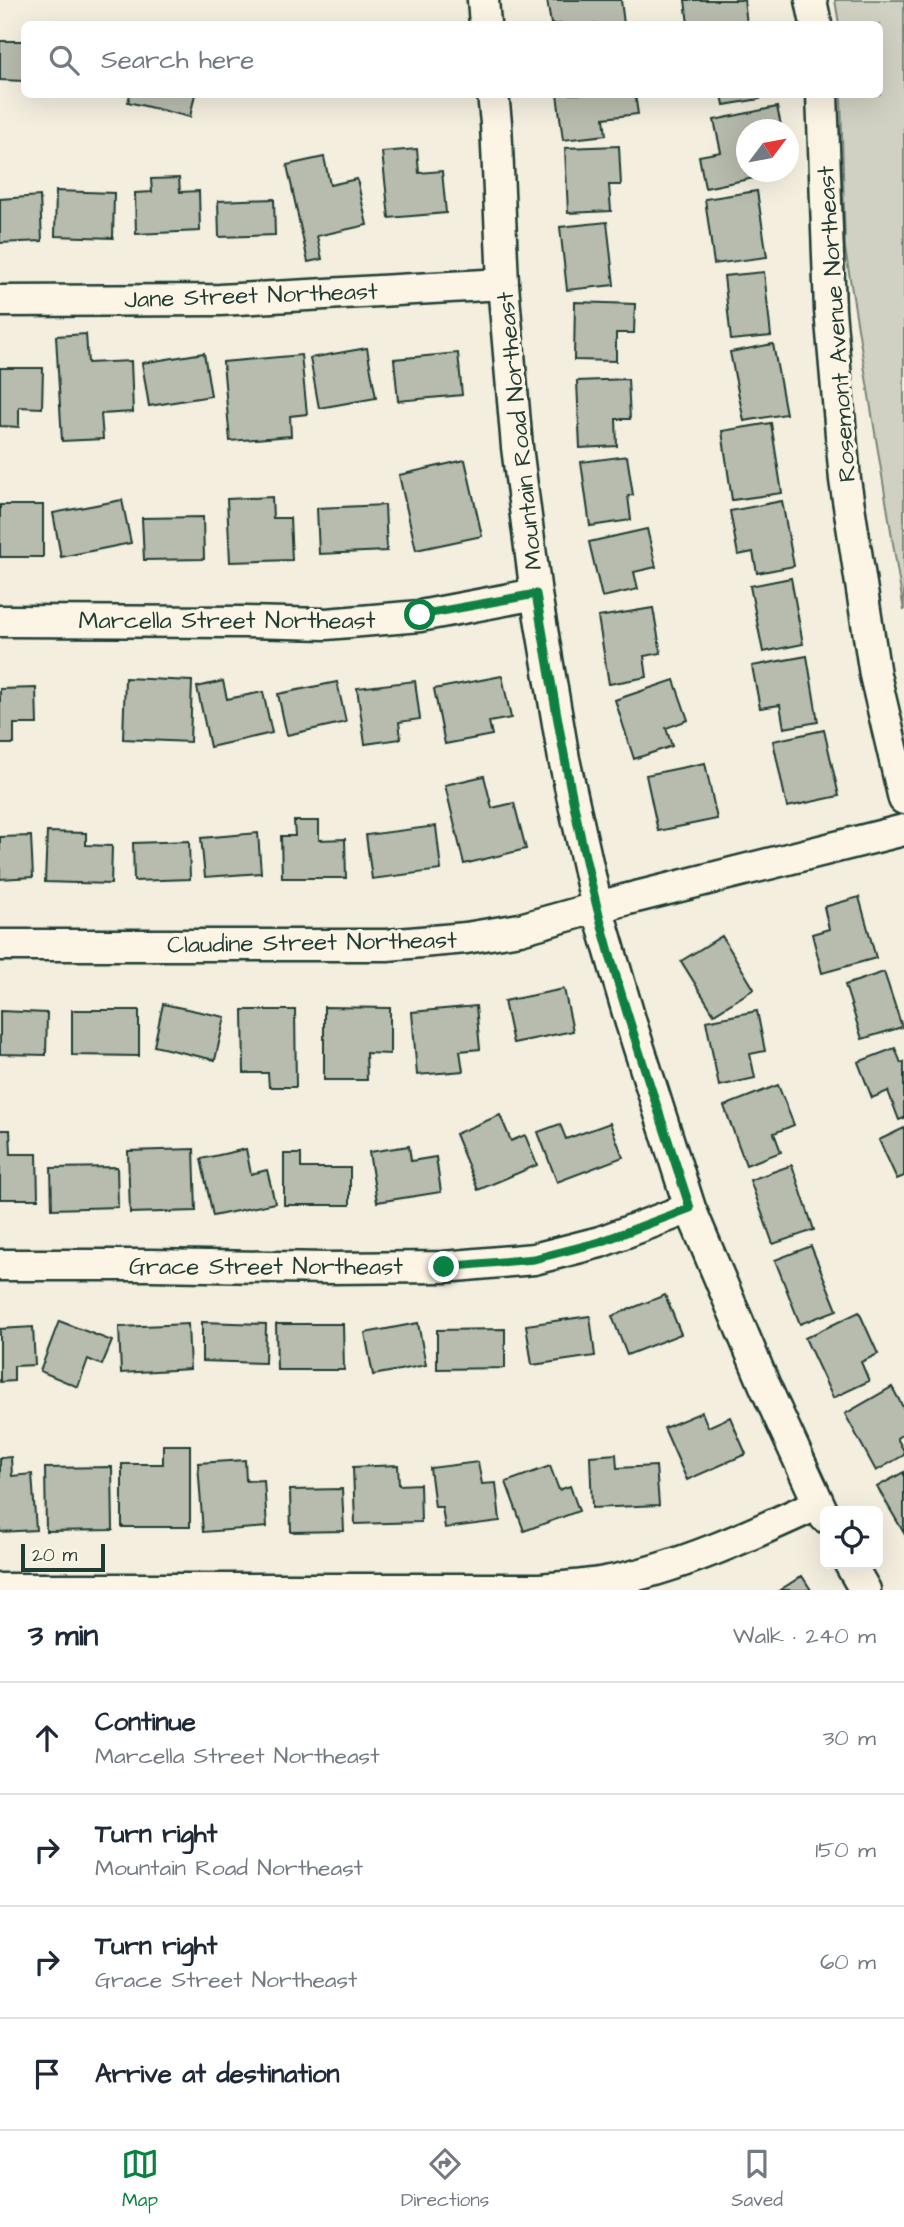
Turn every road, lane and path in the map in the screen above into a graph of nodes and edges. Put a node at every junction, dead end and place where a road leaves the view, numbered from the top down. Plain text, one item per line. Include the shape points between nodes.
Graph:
1 (483, 0) edge
2 (811, 0) edge
3 (485, 21) edge
4 (815, 21) edge
5 (493, 98) edge
6 (822, 98) edge
7 (503, 284) junction
8 (0, 301) edge
9 (536, 594) junction
10 (0, 621) edge
11 (904, 799) edge
12 (904, 830) edge
13 (597, 907) junction
14 (0, 945) edge
15 (690, 1208) junction
16 (0, 1265) edge
17 (820, 1507) edge
18 (820, 1512) edge
19 (853, 1569) edge
20 (0, 1590) edge
21 (864, 1590) edge

1 - 3 street
2 - 4 street
5 - 7 street, Mountain Road Northeast
6 - 11 street, Rosemont Avenue Northeast via 830,310 845,480 875,675
7 - 8 street, Jane Street Northeast via 220,299
7 - 9 street, Mountain Road Northeast
9 - 10 street, Marcella Street Northeast via 420,615 326,624
9 - 13 street, Mountain Road Northeast via 564,759
12 - 13 street, Claudine Street Northeast
13 - 14 street, Claudine Street Northeast via 520,929 387,945
13 - 15 street, Mountain Road Northeast
15 - 16 street, Grace Street Northeast via 600,1242 534,1259 444,1267
15 - 17 street, Mountain Road Northeast
18 - 20 street via 666,1566 605,1582 540,1589
19 - 21 street

